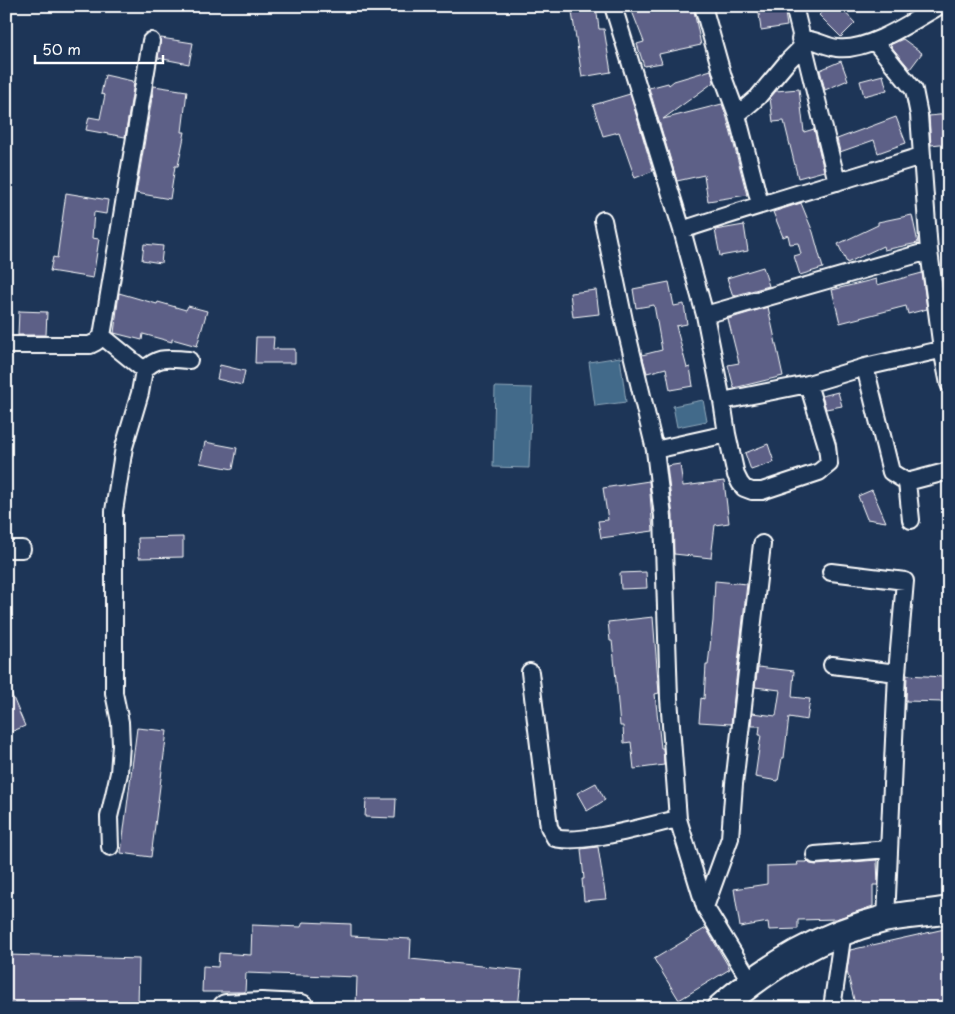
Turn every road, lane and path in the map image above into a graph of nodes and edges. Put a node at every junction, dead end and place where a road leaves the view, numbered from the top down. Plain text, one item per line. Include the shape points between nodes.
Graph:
1 (613, 6) edge
2 (703, 6) edge
3 (794, 6) edge
4 (939, 6) edge
5 (151, 41) dead end
6 (875, 42) junction
7 (801, 43) junction
8 (737, 116) junction
9 (921, 156) junction
10 (837, 182) junction
11 (760, 204) junction
12 (603, 220) dead end
13 (682, 230) junction
14 (929, 251) junction
15 (705, 315) junction
16 (102, 336) junction
17 (6, 345) edge
18 (945, 348) edge
19 (189, 360) dead end
20 (865, 367) junction
21 (144, 370) junction
22 (808, 384) junction
23 (949, 384) edge
24 (722, 401) junction
25 (727, 434) junction
26 (655, 450) junction
27 (949, 471) edge
28 (907, 482) junction
29 (911, 520) dead end
30 (762, 544) dead end
31 (831, 572) dead end
32 (832, 665) dead end
33 (530, 672) dead end
34 (897, 673) junction
35 (678, 819) junction
36 (110, 847) dead end
37 (888, 849) junction
38 (815, 855) dead end
39 (705, 907) junction
40 (949, 910) edge
41 (886, 919) junction
42 (843, 931) junction
43 (751, 982) junction
44 (226, 1008) edge
45 (301, 1008) edge
46 (720, 1008) edge
47 (832, 1008) edge

1 - 13 street
2 - 8 street
3 - 7 street
4 - 6 street
5 - 16 street
6 - 7 street via 846,48 836,48 813,39
6 - 9 street via 914,90
7 - 8 street via 758,97
7 - 10 street
8 - 11 street
9 - 10 street
9 - 14 street
10 - 11 street
11 - 13 street
12 - 26 street
13 - 15 street
14 - 15 street
14 - 18 street
15 - 24 street
16 - 17 street via 90,345
16 - 21 street
18 - 20 street
18 - 23 street
19 - 21 street via 159,359
20 - 22 street
20 - 28 street via 891,472
21 - 36 street via 124,447 114,511 114,693 121,744 120,773 109,817
22 - 24 street
22 - 25 street via 829,454 829,464 824,469 762,491 752,491 740,483 736,475
24 - 25 street
25 - 26 street
26 - 35 street via 662,516 669,698
27 - 28 street
28 - 29 street
30 - 39 street via 730,838
31 - 34 street via 905,581
32 - 34 street
33 - 35 street via 549,827 555,838 598,836
34 - 37 street
35 - 39 street
37 - 38 street
37 - 41 street
39 - 43 street
40 - 41 main road
41 - 42 main road
42 - 43 main road via 793,954
42 - 47 street
43 - 46 main road
44 - 45 main road

